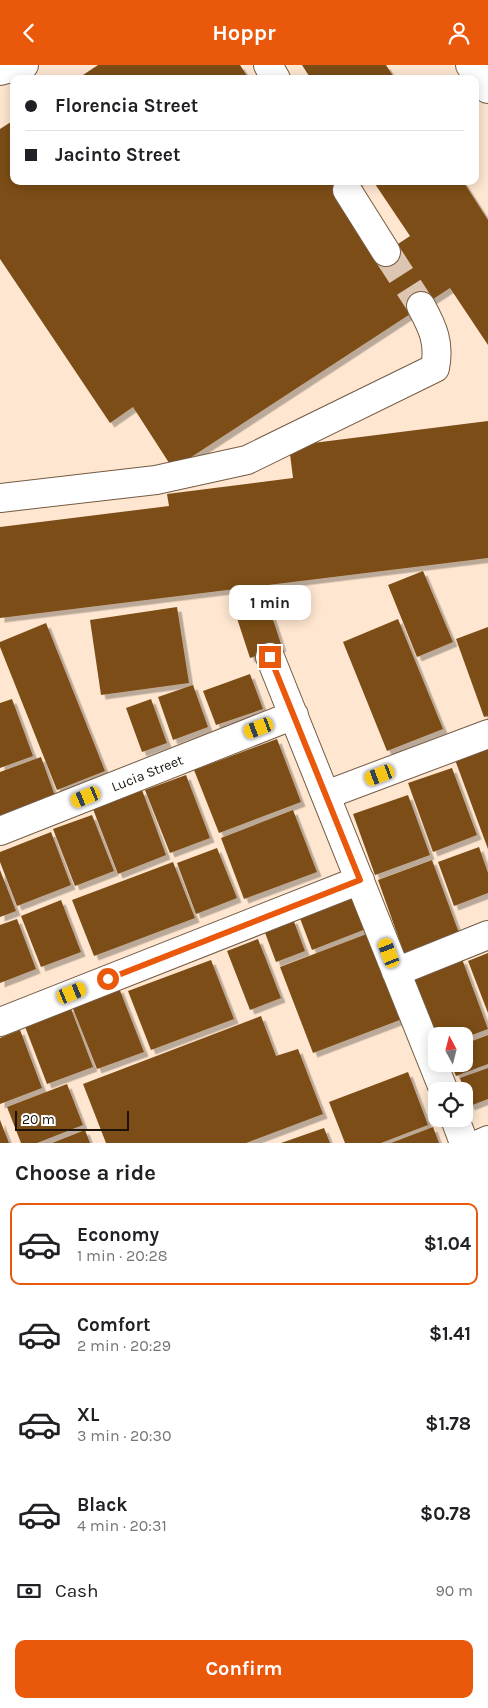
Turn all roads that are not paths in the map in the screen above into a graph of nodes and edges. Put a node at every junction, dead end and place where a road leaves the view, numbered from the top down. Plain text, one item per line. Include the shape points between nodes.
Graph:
1 (24, 65) edge
2 (0, 71) edge
3 (347, 190) dead end
4 (386, 252) tunnel mouth
5 (421, 306) tunnel mouth
6 (0, 498) edge
7 (270, 657) dead end
8 (294, 715) junction
9 (488, 734) edge
10 (326, 795) junction
11 (0, 831) edge
12 (360, 880) junction
13 (488, 935) edge
14 (396, 971) junction
15 (0, 1022) edge
16 (440, 1082) edge
17 (458, 1127) edge
18 (488, 1140) edge
19 (464, 1143) edge
20 (481, 1143) edge

1 - 2 street
3 - 4 street
5 - 6 street via 432,325 436,341 435,368 247,460 156,480
7 - 8 street
8 - 10 street
8 - 11 street, Lucia Street
9 - 10 street
10 - 12 street
12 - 14 street
12 - 15 street
13 - 14 street
14 - 16 street
17 - 19 street
18 - 20 street

